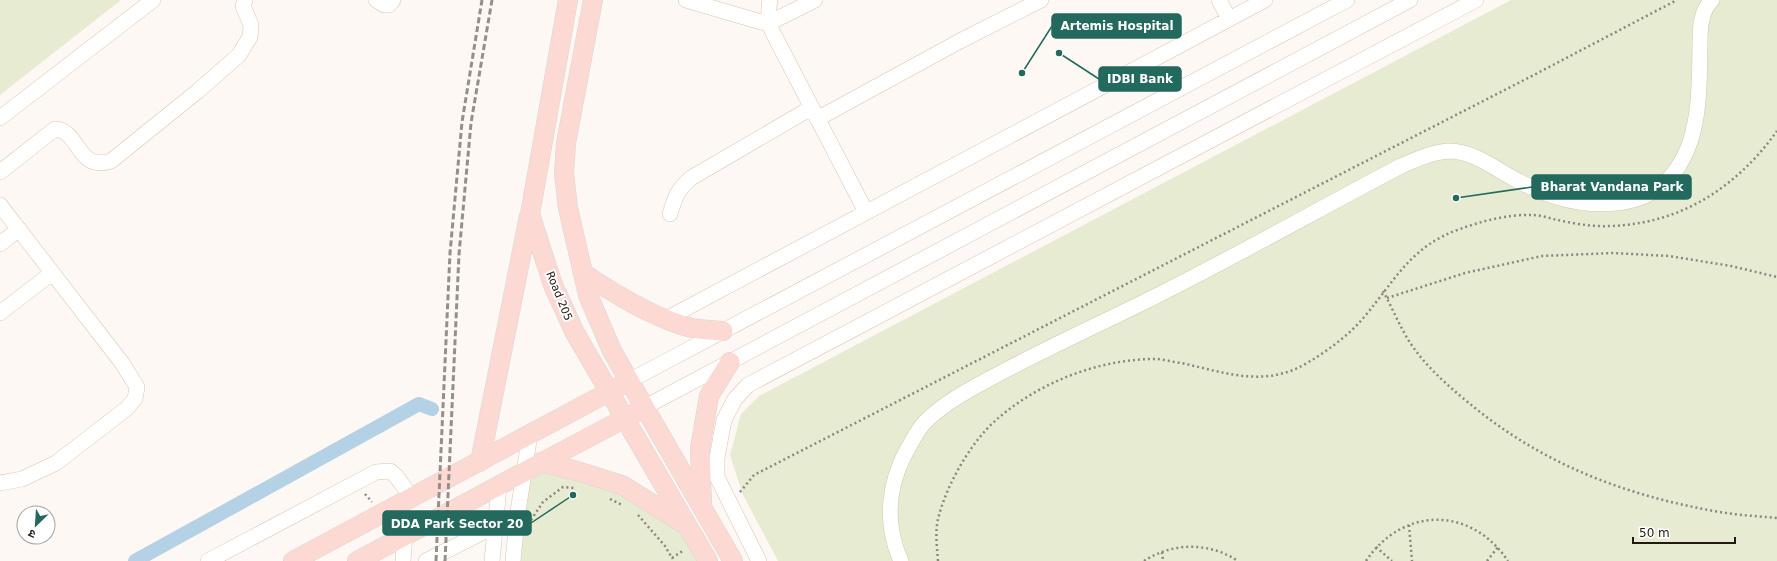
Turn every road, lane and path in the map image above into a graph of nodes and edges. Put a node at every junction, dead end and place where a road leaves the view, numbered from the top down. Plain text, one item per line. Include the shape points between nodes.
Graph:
1 (153, 0) edge
2 (245, 0) edge
3 (376, 0) edge
4 (393, 0) edge
5 (568, 0) edge
6 (593, 0) edge
7 (686, 0) edge
8 (770, 0) edge
9 (815, 0) edge
10 (1041, 0) edge
11 (1219, 0) edge
12 (1265, 0) edge
13 (1347, 0) edge
14 (1410, 0) edge
15 (1476, 0) edge
16 (1677, 0) edge
17 (1712, 0) edge
18 (1229, 19) junction
19 (769, 23) junction
20 (814, 114) junction
21 (0, 118) edge
22 (1777, 131) edge
23 (0, 172) edge
24 (0, 205) edge
25 (866, 212) junction
26 (530, 214) junction
27 (670, 214) dead end
28 (19, 229) junction
29 (0, 244) edge
30 (52, 273) junction
31 (583, 273) junction
32 (1777, 277) edge
33 (1383, 291) junction
34 (1387, 298) junction
35 (0, 313) edge
36 (666, 319) junction
37 (722, 331) junction
38 (730, 362) junction
39 (629, 381) junction
40 (609, 392) junction
41 (645, 407) junction
42 (625, 418) junction
43 (530, 434) junction
44 (480, 462) junction
45 (533, 467) junction
46 (0, 483) edge
47 (499, 487) junction
48 (578, 488) dead end
49 (606, 497) dead end
50 (412, 498) junction
51 (702, 506) junction
52 (626, 508) dead end
53 (632, 511) dead end
54 (734, 512) junction
55 (1777, 518) edge
56 (522, 522) junction
57 (1409, 525) junction
58 (495, 526) junction
59 (693, 534) junction
60 (405, 536) junction
61 (1376, 547) junction
62 (1498, 547) junction
63 (1162, 552) junction
64 (208, 561) edge
65 (293, 561) edge
66 (357, 561) edge
67 (403, 561) edge
68 (426, 561) edge
69 (492, 561) edge
70 (513, 561) edge
71 (708, 561) edge
72 (733, 561) edge
73 (759, 561) edge
74 (901, 561) edge
75 (938, 561) edge
76 (1144, 561) edge
77 (1163, 561) edge
78 (1238, 561) edge
79 (1366, 561) edge
80 (1392, 561) edge
81 (1412, 561) edge
82 (1487, 561) edge
83 (1508, 561) edge

1 - 21 street
2 - 23 street via 243,6 251,25 250,37 239,56 111,161 90,161 66,132 55,128
3 - 4 street via 384,5 389,5
5 - 26 main road, Road 205
6 - 31 main road via 566,143 564,174 568,208
7 - 19 street
8 - 19 street
9 - 19 street
10 - 20 street
11 - 18 street
12 - 18 street
13 - 37 street
14 - 38 street
15 - 54 street via 748,385 735,399 724,420 716,458 717,477
16 - 54 path via 754,475 737,497
17 - 74 street via 1702,15 1696,121 1683,160 1661,186 1644,197 1621,203 1588,203 1557,197 1469,155 1450,151 1430,154 1401,166 1170,289 971,389 936,412 912,440 901,461 890,495 889,514
18 - 25 street
19 - 20 street
20 - 25 street
20 - 27 street via 691,178 676,195
22 - 33 path via 1761,154 1736,177 1704,201 1670,216 1609,227 1577,224 1534,214 1509,216 1461,228 1437,239 1414,256
24 - 28 street
25 - 36 street
26 - 40 main road, Road 205 via 553,285 575,334
26 - 44 main road
28 - 29 street
28 - 30 street
30 - 35 street
30 - 46 street via 134,380 137,393 126,408 56,463 22,479
31 - 36 main road via 611,292
31 - 39 main road via 588,295 612,352
32 - 34 path via 1731,266 1669,256 1613,253 1542,256 1465,272
33 - 34 path
33 - 75 path via 1365,316 1349,332 1307,363 1285,373 1254,378 1157,359 1122,361 1068,376 1023,399 995,421 980,437 959,469 938,519
34 - 55 path via 1413,346 1434,372 1495,424 1542,454 1592,478 1645,496 1715,512
36 - 37 main road via 692,328
37 - 39 street
38 - 41 street
38 - 51 main road via 709,396 700,448
39 - 40 main road
39 - 41 main road
40 - 42 main road, Road 205
40 - 43 main road
41 - 42 main road
41 - 51 main road
42 - 45 main road
42 - 59 main road, Road 205
43 - 44 main road
43 - 45 street
44 - 50 main road
45 - 47 main road
45 - 56 street
45 - 59 main road via 577,471 622,485
47 - 58 street
47 - 60 main road
48 - 56 path via 563,487
49 - 52 path
50 - 64 street via 396,476 390,471 382,470
50 - 65 main road
51 - 72 main road
53 - 59 path via 665,546 672,558
54 - 73 street
56 - 58 street
56 - 70 street
57 - 61 path via 1399,529
57 - 62 path via 1430,520 1461,523 1490,538
57 - 81 path
58 - 68 street
58 - 69 street
59 - 71 main road, Road 205
60 - 66 main road
60 - 67 street
61 - 79 path
61 - 80 path
62 - 82 path
62 - 83 path
63 - 76 path
63 - 77 path
63 - 78 path via 1183,546 1199,546 1215,550

